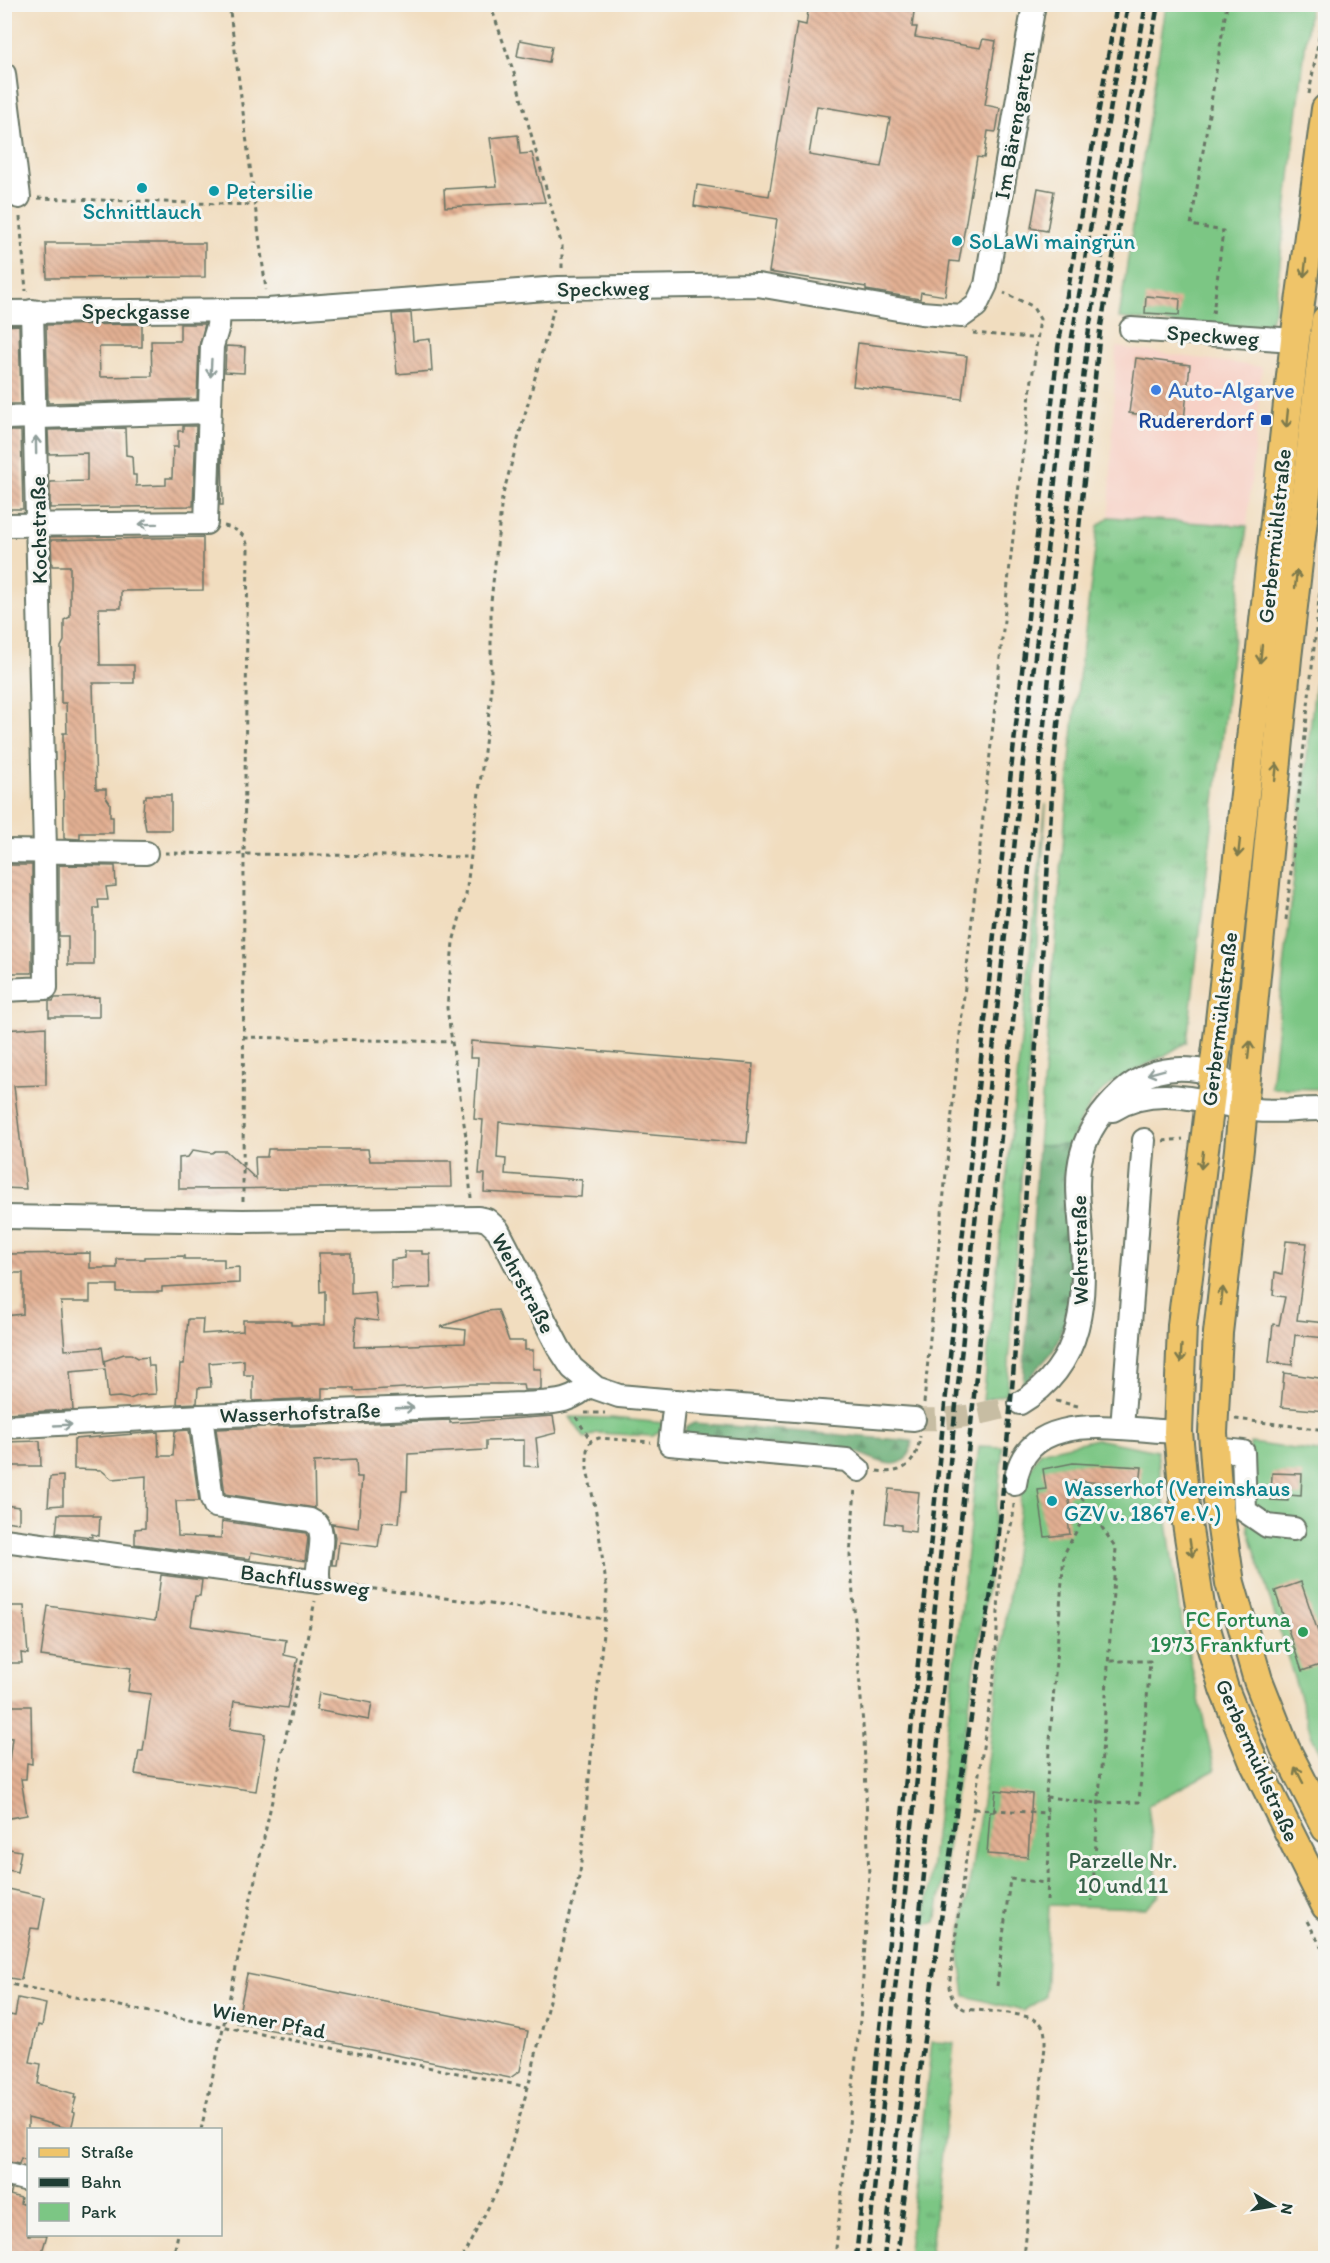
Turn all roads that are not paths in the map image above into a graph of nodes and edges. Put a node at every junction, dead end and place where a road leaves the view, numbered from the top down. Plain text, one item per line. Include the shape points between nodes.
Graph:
1 (1034, 4) edge
2 (4, 74) edge
3 (1326, 109) edge
4 (19, 197) road end
5 (219, 310) junction
6 (268, 310) joint
7 (33, 311) junction
8 (4, 312) edge
9 (935, 315) joint
10 (1131, 329) dead end
11 (1317, 336) edge
12 (208, 412) junction
13 (35, 417) junction
14 (4, 418) edge
15 (4, 525) edge
16 (38, 525) junction
17 (45, 850) junction
18 (4, 851) edge
19 (146, 853) road end
20 (4, 990) edge
21 (1214, 1073) junction
22 (1210, 1102) junction
23 (1243, 1108) junction
24 (1326, 1109) edge
25 (1101, 1117) junction
26 (1153, 1140) road end
27 (4, 1217) edge
28 (590, 1384) junction
29 (675, 1401) junction
30 (1020, 1403) tunnel mouth
31 (201, 1416) junction
32 (919, 1416) tunnel mouth
33 (4, 1427) edge
34 (1122, 1428) junction
35 (1178, 1432) junction
36 (1214, 1449) junction
37 (859, 1470) road end
38 (1015, 1484) road end
39 (1294, 1529) dead end
40 (4, 1540) edge
41 (1326, 1828) edge
42 (1326, 1906) edge
43 (4, 2174) edge
44 (27, 2180) edge

1 - 9 street, Im Bärengarten via 986,285 976,306 962,316
2 - 4 street
3 -> 11 main road, Gerbermühlstraße
5 - 6 street, Speckgasse
5 - 7 street, Speckgasse
5 -> 12 street via 212,346
6 - 9 street, Speckweg via 559,288 758,285
7 - 8 street, Speckgasse
7 - 13 street, Kochstraße
10 - 11 street, Speckweg
11 -> 21 main road, Gerbermühlstraße
23 -> 11 main road, Gerbermühlstraße
12 - 13 street
12 -> 16 street via 206,523
13 - 14 street
16 -> 13 street, Kochstraße
15 - 16 street
16 - 17 street, Kochstraße
17 - 18 street
17 - 19 street
17 - 20 street, Kochstraße via 46,988
21 - 22 main road, Gerbermühlstraße
21 - 23 street via 1231,1086
21 -> 25 street, Wehrstraße via 1178,1069 1151,1073 1128,1087
22 - 23 street
22 - 25 street via 1146,1096
22 -> 35 main road, Gerbermühlstraße via 1182,1325
23 - 24 street
36 -> 23 main road, Gerbermühlstraße via 1218,1333
25 - 30 street, Wehrstraße via 1083,1150 1079,1167 1084,1278 1078,1326 1059,1367 1042,1387
26 - 34 street
27 - 28 street, Wehrstraße via 487,1220 498,1230 559,1348 572,1368
28 - 29 street, Wehrstraße via 619,1396
31 -> 28 street, Wasserhofstraße via 565,1401 581,1394
29 - 32 street, Wehrstraße
29 - 37 street via 670,1444 848,1460
33 -> 31 street, Wasserhofstraße
31 - 40 street, Bachflussweg via 215,1506 317,1524 321,1535 319,1582
34 - 35 street
34 - 38 street via 1060,1430 1047,1435 1026,1454
35 -> 42 main road, Gerbermühlstraße via 1201,1612 1224,1689 1253,1760
36 - 39 street via 1243,1452 1245,1511 1267,1526
41 -> 36 main road, Gerbermühlstraße via 1262,1690 1236,1605 1222,1537
43 - 44 street

